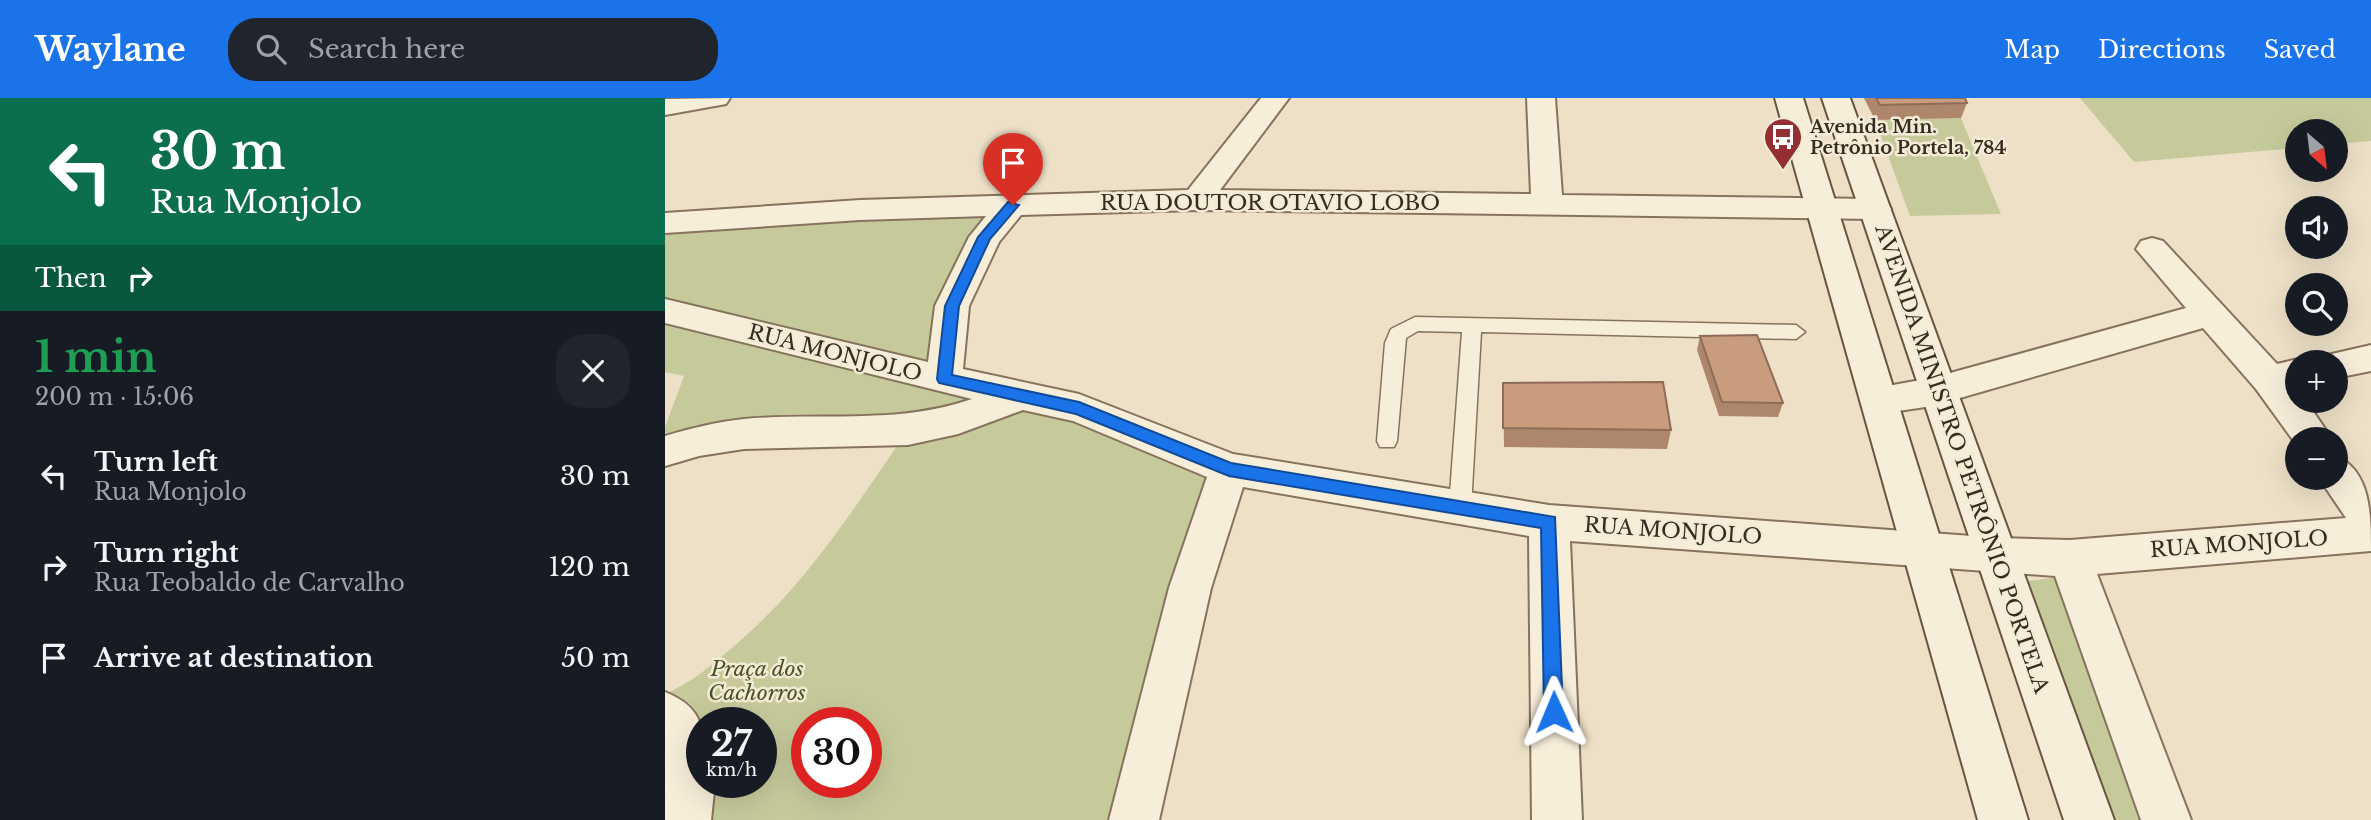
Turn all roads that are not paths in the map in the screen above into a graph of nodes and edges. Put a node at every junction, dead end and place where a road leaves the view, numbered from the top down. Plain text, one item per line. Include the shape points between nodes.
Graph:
1 (716, 98) edge
2 (1275, 98) edge
3 (1541, 98) edge
4 (1789, 98) edge
5 (1836, 98) edge
6 (665, 107) edge
7 (1197, 200) junction
8 (1547, 204) junction
9 (1013, 205) junction
10 (1821, 209) junction
11 (1875, 209) junction
12 (665, 223) edge
13 (2152, 249) dead end
14 (665, 311) edge
15 (2210, 314) junction
16 (1472, 325) junction
17 (1796, 332) dead end
18 (2371, 358) edge
19 (2348, 363) edge
20 (2283, 376) edge
21 (944, 379) junction
22 (1940, 389) junction
23 (1021, 396) junction
24 (1878, 400) junction
25 (2307, 427) edge
26 (1387, 441) dead end
27 (665, 452) edge
28 (1229, 469) junction
29 (2348, 489) edge
30 (1459, 507) junction
31 (1549, 522) junction
32 (2371, 522) edge
33 (2371, 534) edge
34 (1923, 548) junction
35 (1999, 556) junction
36 (2070, 558) junction
37 (665, 714) edge
38 (685, 820) edge
39 (1134, 820) edge
40 (1557, 820) edge
41 (2003, 820) edge
42 (2089, 820) edge
43 (2166, 820) edge

1 - 6 street
2 - 7 street
3 - 8 street
4 - 10 street
5 - 11 street, AVENIDA MINISTRO PETRÔNIO PORTELA
7 - 8 street, RUA DOUTOR OTAVIO LOBO
7 - 9 street, RUA DOUTOR OTAVIO LOBO
8 - 10 street, RUA DOUTOR OTAVIO LOBO
9 - 12 street, RUA DOUTOR OTAVIO LOBO
9 - 21 street via 985,237 952,306
10 - 11 street, RUA DOUTOR OTAVIO LOBO
10 - 24 street
11 - 22 street, AVENIDA MINISTRO PETRÔNIO PORTELA
13 - 15 street
14 - 21 street, RUA MONJOLO
15 - 20 street
15 - 22 street
16 - 17 lane
16 - 26 lane via 1415,324 1398,334
16 - 30 lane
18 - 19 street
20 - 25 street
21 - 23 street, RUA MONJOLO
22 - 24 street
22 - 35 street, AVENIDA MINISTRO PETRÔNIO PORTELA
23 - 27 street via 908,430 744,434
23 - 28 street, RUA MONJOLO via 1079,408
24 - 34 street
28 - 30 street, RUA MONJOLO
28 - 39 street via 1190,588
29 - 32 street
30 - 31 street, RUA MONJOLO
31 - 34 street, RUA MONJOLO
31 - 40 street
33 - 36 street, RUA MONJOLO
34 - 35 street, RUA MONJOLO
34 - 41 street
35 - 36 street, RUA MONJOLO
35 - 42 street, AVENIDA MINISTRO PETRÔNIO PORTELA
36 - 43 street
37 - 38 street via 678,725 690,765 691,806

